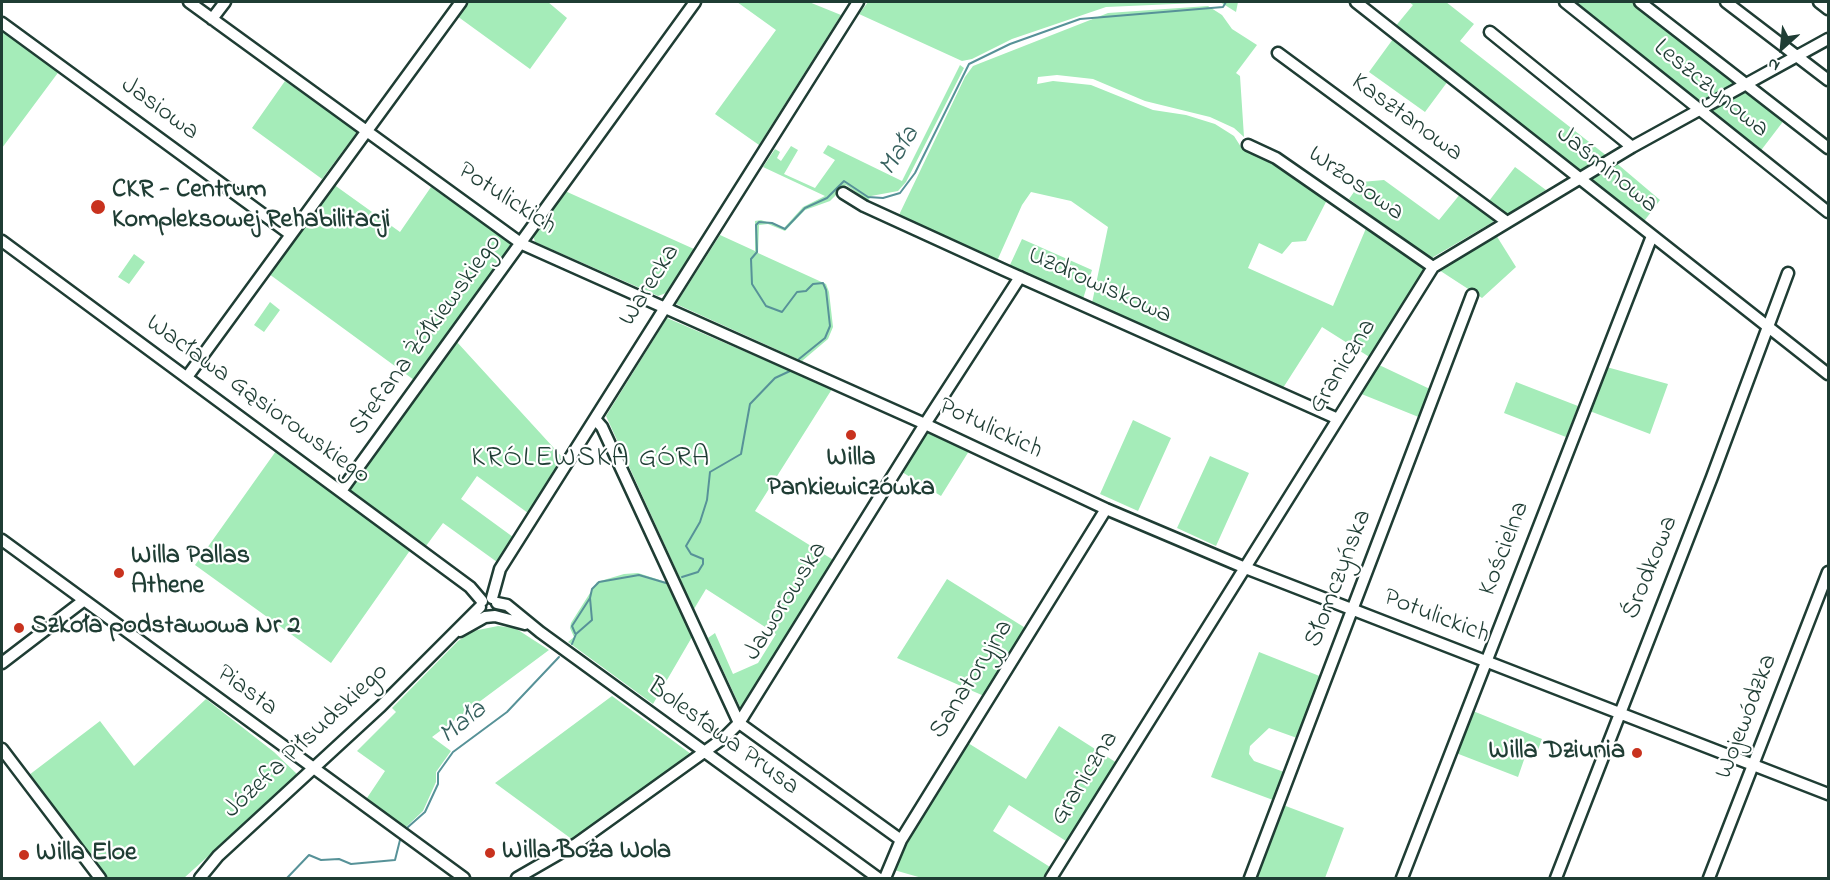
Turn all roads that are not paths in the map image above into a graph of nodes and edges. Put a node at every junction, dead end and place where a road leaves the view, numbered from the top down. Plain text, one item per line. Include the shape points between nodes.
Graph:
1 (189, 2) edge
2 (225, 2) edge
3 (461, 2) edge
4 (695, 2) edge
5 (858, 2) edge
6 (1356, 2) edge
7 (1565, 2) edge
8 (1640, 2) edge
9 (1726, 2) edge
10 (1819, 2) edge
11 (1828, 9) edge
12 (212, 19) junction
13 (2, 23) edge
14 (1490, 32) dead end
15 (1828, 39) edge
16 (1278, 53) dead end
17 (1797, 54) junction
18 (1828, 80) edge
19 (1745, 84) junction
20 (1699, 110) junction
21 (367, 131) junction
22 (1248, 145) dead end
23 (1632, 147) junction
24 (1828, 148) edge
25 (1579, 177) junction
26 (843, 193) dead end
27 (1828, 212) edge
28 (1507, 222) junction
29 (290, 234) junction
30 (1652, 236) junction
31 (2, 241) edge
32 (522, 244) junction
33 (1433, 267) junction
34 (1788, 273) dead end
35 (1020, 277) junction
36 (1472, 296) dead end
37 (665, 307) junction
38 (1768, 328) junction
39 (1828, 374) edge
40 (188, 377) junction
41 (595, 419) junction
42 (1338, 419) junction
43 (925, 424) junction
44 (341, 491) junction
45 (1106, 509) junction
46 (2, 540) edge
47 (1244, 567) junction
48 (1828, 572) edge
49 (83, 601) junction
50 (489, 607) junction
51 (1352, 610) junction
52 (1488, 661) junction
53 (2, 663) edge
54 (1619, 713) junction
55 (739, 723) junction
56 (2, 749) edge
57 (703, 751) junction
58 (1753, 765) junction
59 (314, 769) junction
60 (1828, 794) edge
61 (901, 840) junction
62 (100, 879) edge
63 (200, 879) edge
64 (464, 879) edge
65 (517, 879) edge
66 (878, 879) edge
67 (885, 879) edge
68 (1051, 879) edge
69 (1250, 879) edge
70 (1402, 879) edge
71 (1556, 879) edge
72 (1709, 879) edge

1 - 12 street, Potulickich
2 - 12 street
3 - 21 street
4 - 32 street, Stefana Żółkiewskiego
5 - 37 street, Warecka
6 - 25 street, Jaśminowa
7 - 20 street, Leszczynowa
8 - 19 street
9 - 17 street
10 - 11 street
12 - 21 street, Potulickich
13 - 29 street, Jasiowa
14 - 23 street, Jaśminowa
15 - 17 street, Graniczna
16 - 28 street, Kasztanowa
17 - 18 street
17 - 19 street, Graniczna
19 - 20 street, Graniczna
19 - 24 street
20 - 23 street, Graniczna
20 - 27 street, Leszczynowa
21 - 29 street
21 - 32 street, Potulickich
22 - 33 street, Wrzosowa via 1276,158
23 - 25 street, Graniczna
25 - 28 street, Graniczna
25 - 30 street, Jaśminowa
26 - 35 street, Uzdrowiskowa
28 - 33 street, Graniczna
29 - 40 street
30 - 38 street, Jaśminowa
30 - 52 street, Kościelna
31 - 40 street, Wacława Gąsiorowskiego
32 - 37 street, Potulickich
32 - 44 street, Stefana Żółkiewskiego
33 - 42 street, Graniczna
34 - 38 street, Środkowa
35 - 42 street, Uzdrowiskowa
35 - 43 street, Jaworowska
36 - 51 street, Słomczyńska
37 - 41 street, Warecka
37 - 43 street, Potulickich
38 - 39 street, Jaśminowa
38 - 54 street, Środkowa
40 - 44 street, Wacława Gąsiorowskiego
41 - 50 street, Warecka via 500,569
41 - 55 street
42 - 47 street, Graniczna
43 - 45 street, Potulickich
43 - 55 street, Jaworowska
44 - 50 street, Wacława Gąsiorowskiego via 470,587
45 - 47 street, Potulickich
45 - 61 street, Sanatoryjna
46 - 49 street, Piasta
47 - 51 street, Potulickich
47 - 68 street, Graniczna
48 - 58 street, Wojewódzka
49 - 53 street
49 - 59 street, Piasta
50 - 57 street, Bolesława Prusa via 540,632
50 - 59 street, Józefa Piłsudskiego via 447,640
51 - 52 street, Potulickich
51 - 69 street, Słomczyńska
52 - 54 street, Potulickich
52 - 70 street, Kościelna
54 - 58 street, Potulickich
54 - 71 street, Środkowa
55 - 57 street, Jaworowska
55 - 61 street
56 - 62 street
57 - 65 street, Jaworowska via 576,844
57 - 66 street, Bolesława Prusa
58 - 60 street, Potulickich
58 - 72 street, Wojewódzka
59 - 63 street, Józefa Piłsudskiego via 218,856
59 - 64 street, Piasta
61 - 67 street, Sanatoryjna

